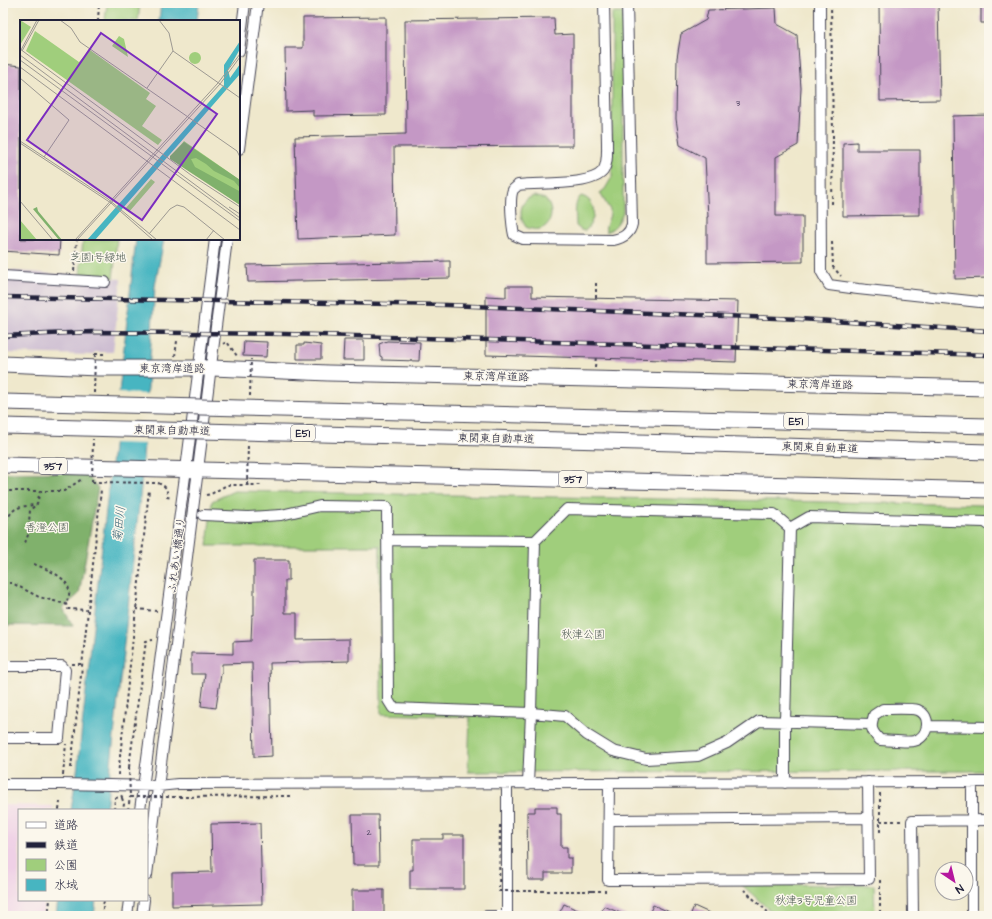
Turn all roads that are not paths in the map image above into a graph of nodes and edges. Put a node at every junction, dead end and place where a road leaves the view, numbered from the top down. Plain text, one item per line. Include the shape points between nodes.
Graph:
1 (245, 3) edge
2 (258, 3) edge
3 (604, 3) edge
4 (627, 3) edge
5 (820, 3) edge
6 (240, 43) edge
7 (240, 141) edge
8 (215, 240) edge
9 (227, 240) edge
10 (3, 276) edge
11 (105, 282) dead end
12 (989, 303) edge
13 (3, 364) edge
14 (205, 368) junction
15 (989, 388) edge
16 (3, 402) edge
17 (3, 426) edge
18 (989, 426) edge
19 (989, 452) edge
20 (3, 465) edge
21 (192, 470) junction
22 (989, 490) edge
23 (204, 515) dead end
24 (989, 525) edge
25 (790, 528) junction
26 (387, 540) junction
27 (535, 541) junction
28 (3, 666) edge
29 (531, 713) junction
30 (785, 722) junction
31 (871, 724) junction
32 (928, 726) junction
33 (989, 727) edge
34 (3, 738) edge
35 (868, 782) junction
36 (972, 782) junction
37 (989, 782) edge
38 (609, 783) junction
39 (786, 783) junction
40 (3, 784) edge
41 (507, 784) junction
42 (528, 784) junction
43 (143, 786) junction
44 (158, 786) junction
45 (140, 809) edge
46 (869, 818) junction
47 (610, 820) junction
48 (971, 820) junction
49 (989, 820) edge
50 (148, 867) edge
51 (129, 901) edge
52 (144, 901) edge
53 (127, 916) edge
54 (142, 916) edge
55 (486, 916) edge
56 (507, 916) edge
57 (913, 916) edge
58 (972, 916) edge

1 - 6 street
2 - 7 street
3 - 4 street via 606,162 596,177 578,182 518,185 512,196 512,226 514,235 523,239 613,240 626,236 631,228
5 - 12 street via 821,271 829,285
8 - 14 street, ふれあい橋通り
9 - 14 street, ふれあい橋通り
10 - 11 street
13 - 14 highway, 東京湾岸道路 via 96,361
14 - 15 highway, 東京湾岸道路
14 - 21 street, ふれあい橋通り
16 - 18 highway, E51, bridge
17 - 19 highway, 東関東自動車道 / E51, bridge
20 - 21 highway, 357 via 103,468 157,476
21 - 22 highway, 357
21 - 43 street, ふれあい橋通り
21 - 44 street, ふれあい橋通り
23 - 26 street via 281,515 320,506 387,507
24 - 25 street via 985,522 809,517
25 - 27 street via 774,514 567,509
25 - 30 street
26 - 27 street
26 - 29 street via 388,700 393,708
27 - 29 street
28 - 34 street via 62,666 65,670 59,738
29 - 30 street via 565,716 587,735 613,751 646,759 698,756 727,743 758,721
29 - 42 street
30 - 31 street
30 - 39 street
31 - 32 street via 873,733 880,740 915,741 924,735
31 - 32 street via 874,715 884,709 917,710 925,715
32 - 33 street
35 - 36 street
35 - 39 street
35 - 46 street
36 - 37 street
36 - 48 street
38 - 39 street
38 - 42 street
38 - 47 street
40 - 43 street via 62,780
41 - 42 street
41 - 44 street
41 - 56 street
43 - 44 street
43 - 45 street, ふれあい橋通り
44 - 50 street, ふれあい橋通り
46 - 47 street
46 - 47 street via 869,879 608,880
48 - 49 street
48 - 57 street via 912,821
48 - 58 street
51 - 53 street
52 - 54 street
55 - 56 street

